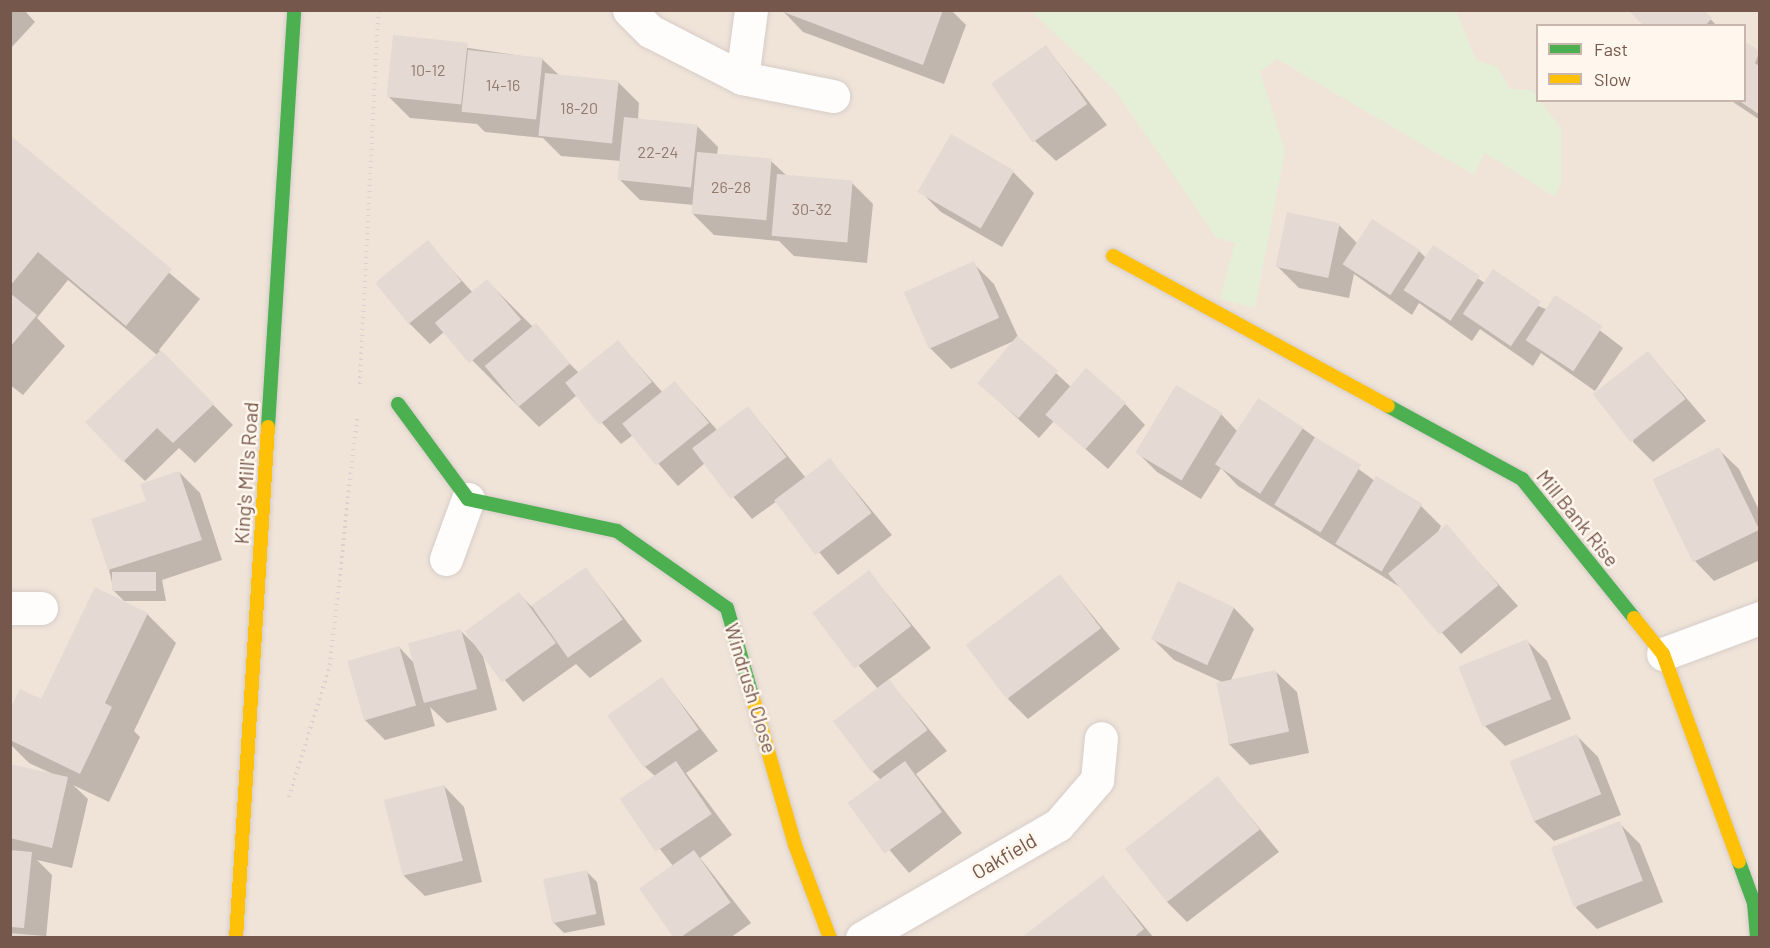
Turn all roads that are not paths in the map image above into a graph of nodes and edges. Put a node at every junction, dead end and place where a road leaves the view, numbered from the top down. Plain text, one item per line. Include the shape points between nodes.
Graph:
1 (294, 10) edge
2 (629, 10) edge
3 (751, 10) edge
4 (742, 78) junction
5 (833, 96) dead end
6 (1113, 256) dead end
7 (398, 404) dead end
8 (468, 499) junction
9 (446, 559) dead end
10 (1760, 618) edge
11 (1664, 654) junction
12 (1101, 738) dead end
13 (236, 938) edge
14 (830, 938) edge
15 (862, 938) edge
16 (1757, 938) edge

1 - 13 street, King's Mill's Road
2 - 4 street via 650,31
3 - 4 street
4 - 5 street
6 - 11 street, Mill Bank Rise via 1522,479
7 - 8 street
8 - 9 street
8 - 14 street, Windrush Close via 617,531 727,608 795,845
10 - 11 street
11 - 16 street, Mill Bank Rise via 1754,903
12 - 15 street, Oakfield via 1097,780 1058,825

